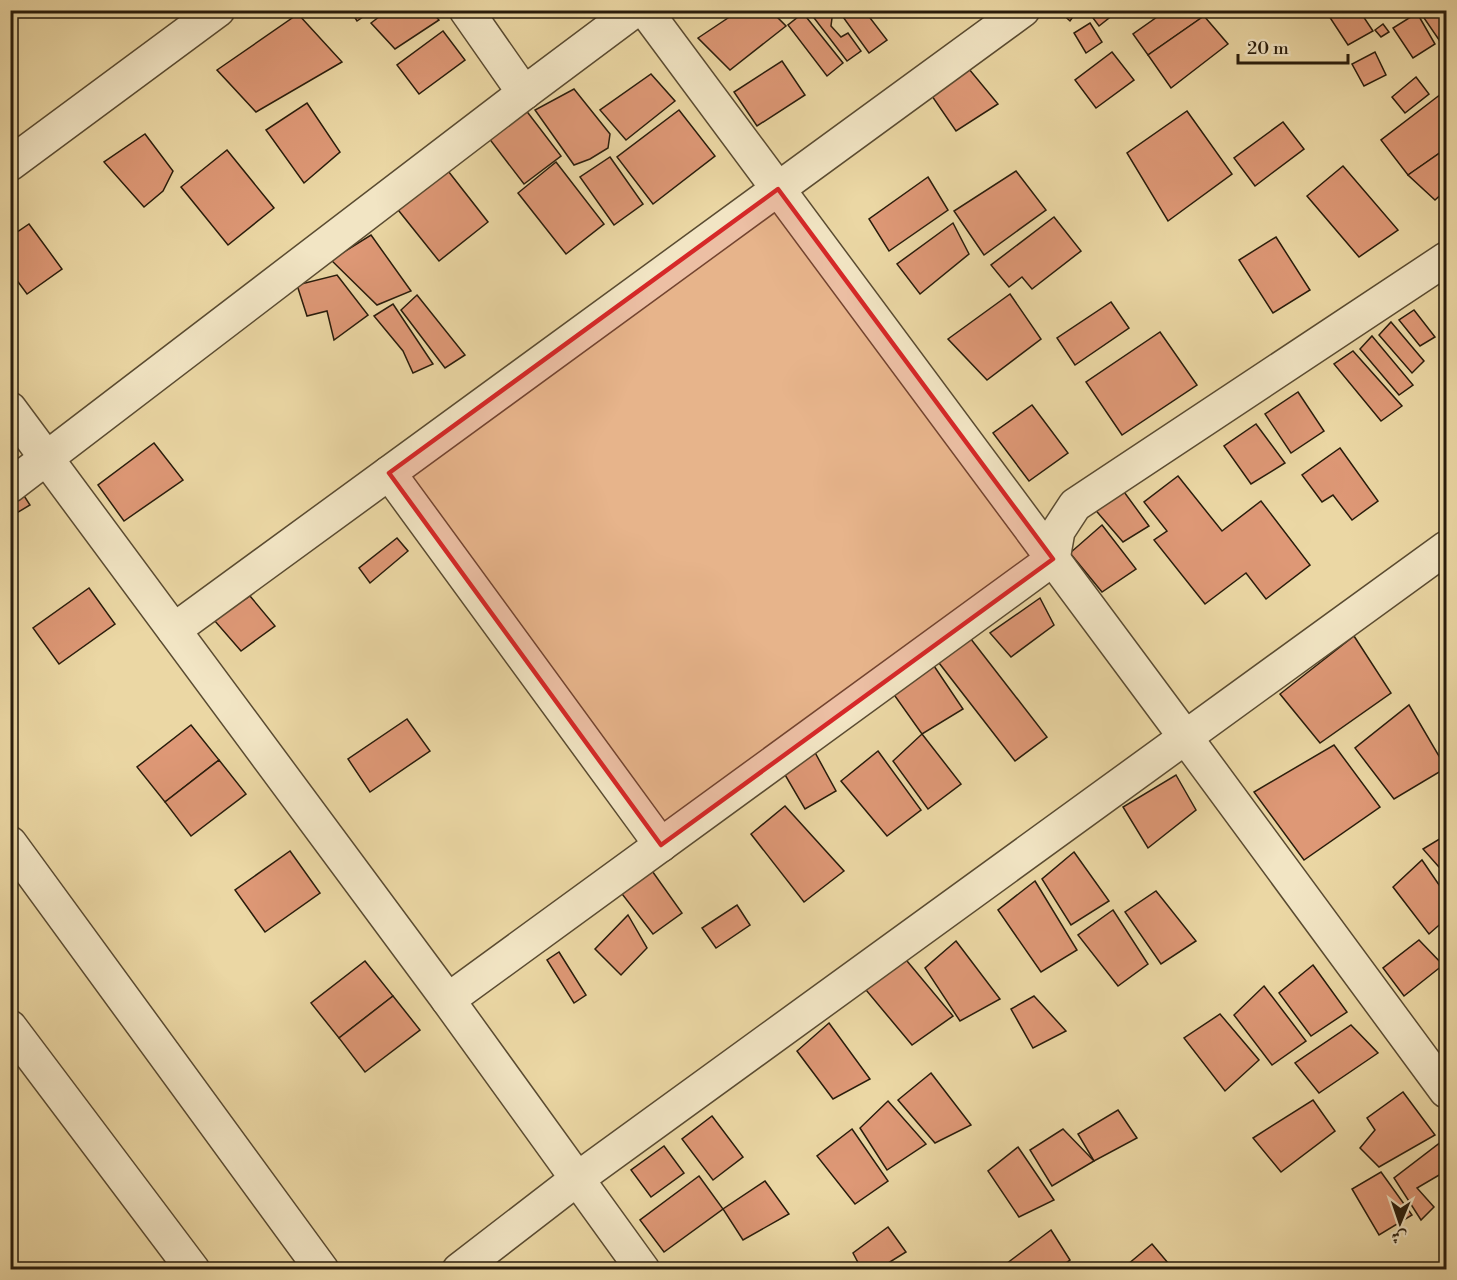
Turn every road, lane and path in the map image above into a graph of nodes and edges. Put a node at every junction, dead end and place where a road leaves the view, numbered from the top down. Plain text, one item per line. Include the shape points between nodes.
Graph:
1 (218, 10) edge
2 (466, 10) edge
3 (635, 10) edge
4 (645, 10) edge
5 (1023, 10) edge
6 (524, 93) junction
7 (10, 164) edge
8 (778, 189) junction
9 (1446, 259) edge
10 (10, 408) edge
11 (47, 459) junction
12 (389, 473) junction
13 (10, 486) edge
14 (1446, 548) edge
15 (1053, 559) junction
16 (174, 630) junction
17 (1186, 738) junction
18 (10, 843) edge
19 (661, 845) junction
20 (448, 1000) junction
21 (10, 1027) edge
22 (1446, 1091) edge
23 (577, 1179) junction
24 (193, 1269) edge
25 (322, 1269) edge
26 (459, 1269) edge
27 (643, 1269) edge

1 - 7 street
2 - 6 street
3 - 6 street
4 - 8 street
5 - 8 street
6 - 11 street
8 - 12 street
8 - 15 street
9 - 15 street via 1075,505 1058,531
10 - 11 street
11 - 13 street
11 - 16 street
12 - 16 street
12 - 19 street
14 - 17 street
15 - 17 street
15 - 19 street
16 - 20 street
17 - 22 street
17 - 23 street
18 - 25 street
19 - 20 street
20 - 23 street
21 - 24 street
23 - 26 street
23 - 27 street

